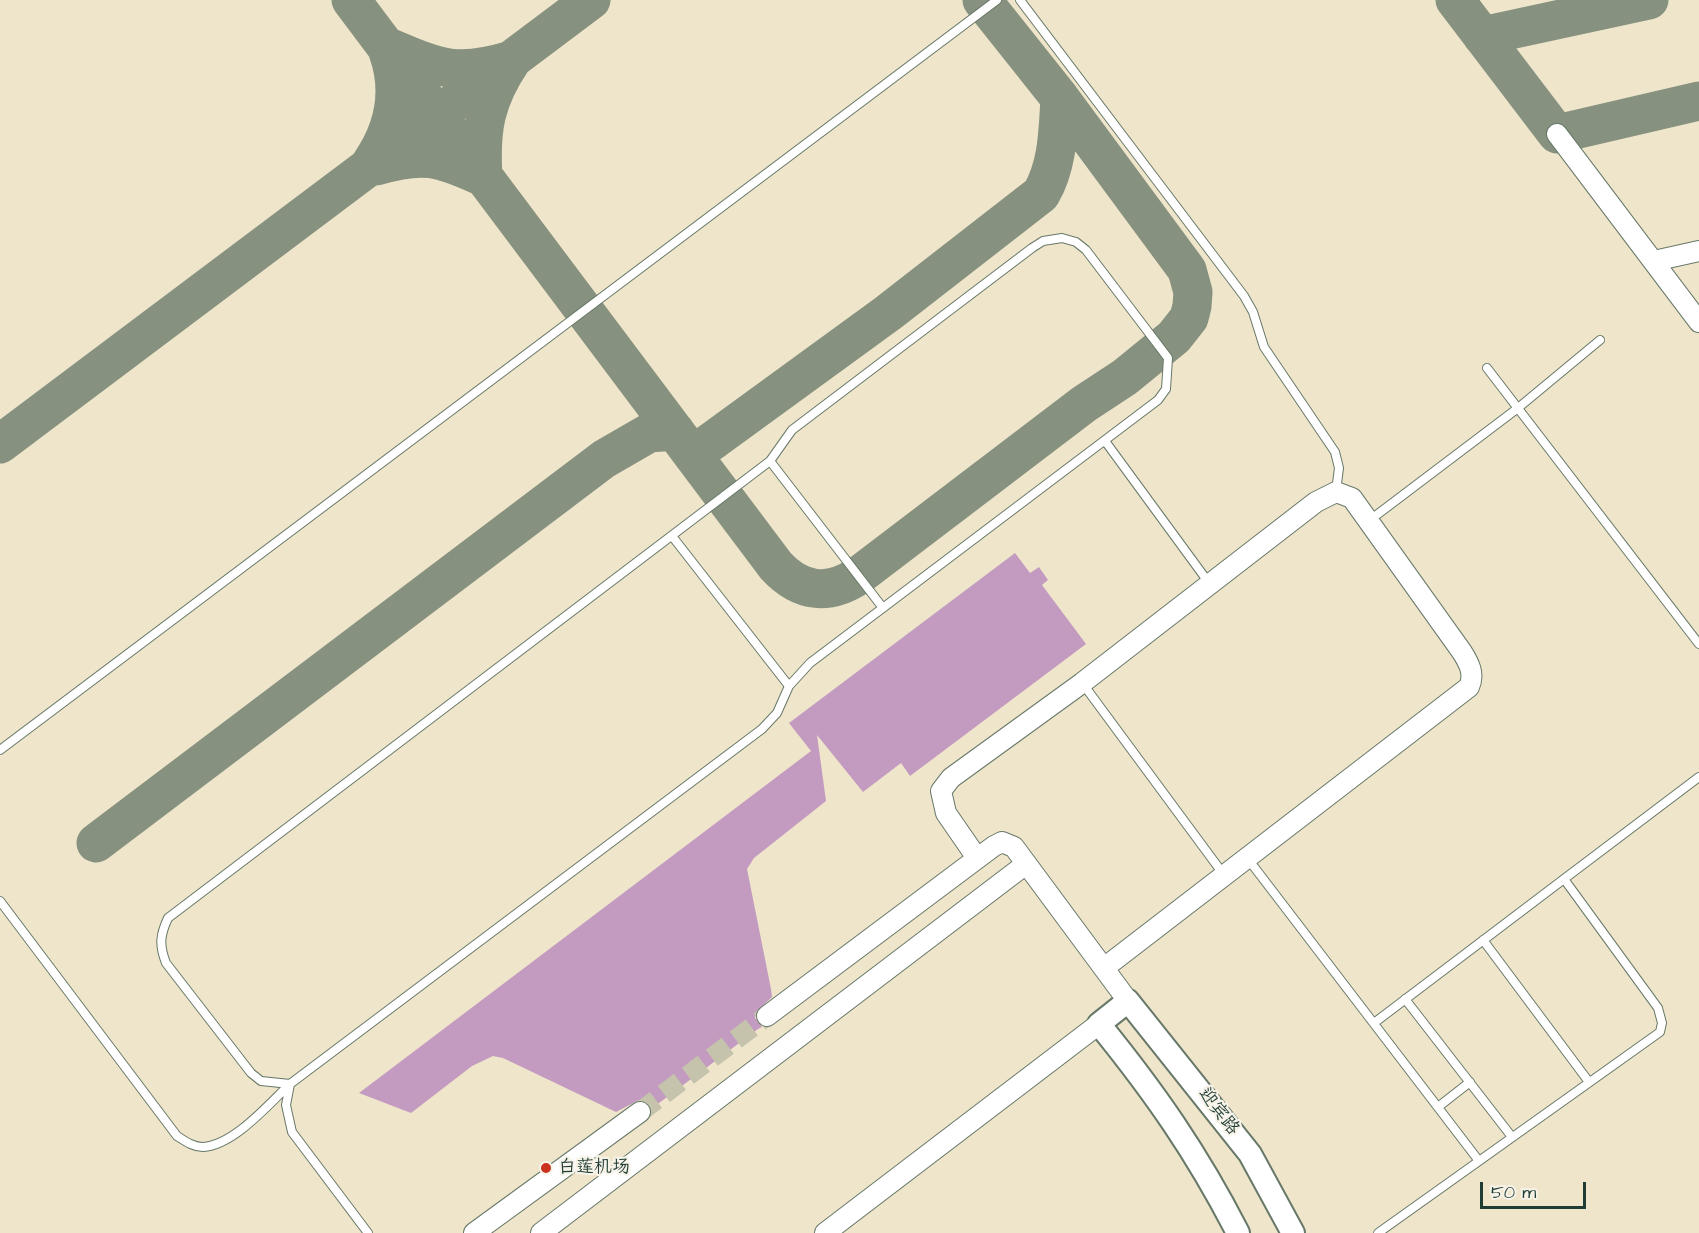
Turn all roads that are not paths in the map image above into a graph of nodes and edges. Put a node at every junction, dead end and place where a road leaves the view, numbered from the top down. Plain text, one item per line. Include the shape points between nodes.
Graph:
1 (997, 0) edge
2 (1020, 0) edge
3 (1557, 134) dead end
4 (1699, 252) edge
5 (1654, 261) junction
6 (1699, 322) edge
7 (1600, 340) dead end
8 (1487, 368) dead end
9 (1518, 408) junction
10 (1105, 441) junction
11 (770, 461) junction
12 (1335, 492) junction
13 (1369, 521) junction
14 (672, 536) junction
15 (1211, 585) junction
16 (883, 608) junction
17 (1699, 644) edge
18 (1082, 683) junction
19 (789, 686) junction
20 (0, 750) edge
21 (1699, 777) edge
22 (977, 858) junction
23 (1248, 858) junction
24 (1026, 864) junction
25 (1225, 876) junction
26 (1564, 879) junction
27 (0, 901) edge
28 (1483, 940) junction
29 (1104, 968) junction
30 (1405, 999) junction
31 (1128, 1001) junction
32 (767, 1016) tunnel mouth
33 (1374, 1023) junction
34 (1099, 1024) junction
35 (1470, 1082) junction
36 (1589, 1082) junction
37 (290, 1083) junction
38 (1438, 1107) junction
39 (640, 1112) tunnel mouth
40 (1512, 1137) junction
41 (1479, 1161) junction
42 (368, 1233) edge
43 (474, 1233) edge
44 (541, 1233) edge
45 (825, 1233) edge
46 (1238, 1233) edge
47 (1293, 1233) edge
48 (1378, 1233) edge

1 - 20 lane
2 - 12 lane via 1244,296 1264,347 1335,452 1339,468
3 - 5 street
4 - 5 street
5 - 6 street
7 - 9 lane
8 - 9 lane
9 - 13 lane
9 - 17 lane
10 - 11 lane via 1158,400 1166,389 1168,358 1086,250 1077,242 1062,238 1043,241 1032,248 792,429
10 - 15 lane
10 - 16 lane
11 - 14 lane
11 - 16 lane
12 - 13 street via 1352,498
12 - 15 street via 1316,502
13 - 23 street via 1462,652 1472,671 1472,682 1456,699
14 - 19 lane
14 - 37 lane via 168,918 159,946 166,963 261,1082
15 - 18 street
16 - 19 lane via 810,663
18 - 22 street via 944,785 942,807
18 - 25 lane
19 - 37 lane via 777,713 762,729
21 - 26 lane
22 - 24 street via 1006,842
22 - 32 street
23 - 25 street
23 - 33 lane
24 - 29 street
24 - 44 street
25 - 29 street
26 - 28 lane
26 - 36 lane via 1654,1001 1662,1023 1660,1032
27 - 37 lane via 177,1136 189,1144 201,1147 225,1140 257,1116
28 - 30 lane
28 - 36 lane
29 - 31 street
30 - 33 lane
30 - 35 lane
31 - 34 main road
31 - 47 main road, 迎宾路 via 1250,1154
33 - 38 lane
34 - 45 street
34 - 46 main road via 1153,1090 1189,1143
35 - 38 lane
35 - 40 lane
36 - 40 lane
37 - 42 lane via 286,1105 292,1132
38 - 41 lane
39 - 43 street
40 - 41 lane
41 - 48 lane

